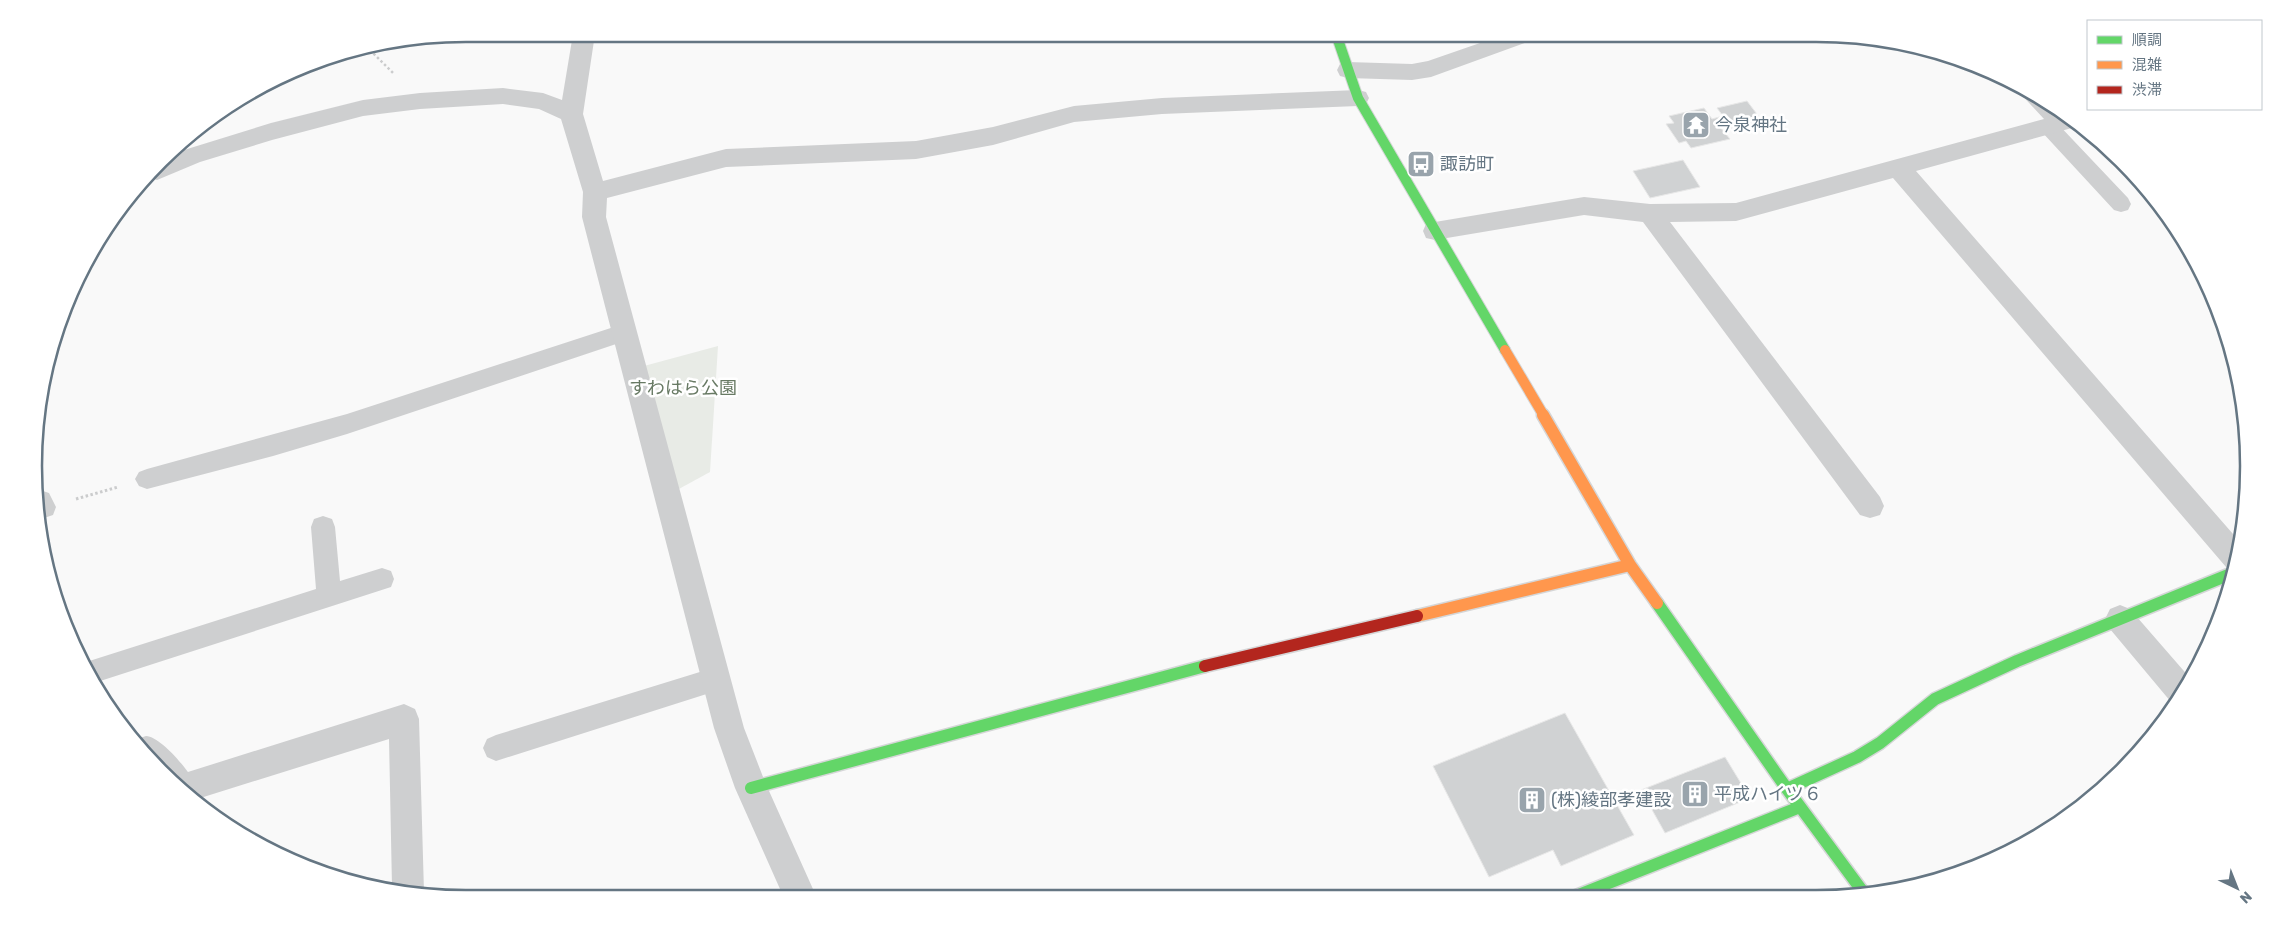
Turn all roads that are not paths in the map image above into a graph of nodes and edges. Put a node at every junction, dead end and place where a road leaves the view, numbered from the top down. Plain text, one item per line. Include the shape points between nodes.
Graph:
1 (583, 42) edge
2 (1339, 42) edge
3 (1506, 42) edge
4 (1348, 70) junction
5 (1358, 98) junction
6 (571, 114) junction
7 (2061, 123) edge
8 (167, 167) edge
9 (1899, 168) junction
10 (595, 192) junction
11 (2121, 204) dead end
12 (1650, 213) junction
13 (1436, 231) junction
14 (623, 333) junction
15 (147, 480) road end
16 (1870, 506) dead end
17 (324, 527) dead end
18 (2230, 552) edge
19 (1630, 565) junction
20 (2225, 576) edge
21 (382, 579) dead end
22 (329, 596) junction
23 (2120, 619) junction
24 (97, 675) edge
25 (716, 679) junction
26 (2178, 687) edge
27 (496, 748) dead end
28 (189, 787) edge
29 (751, 788) junction
30 (1787, 789) junction
31 (1800, 807) junction
32 (409, 887) edge
33 (1860, 888) edge
34 (797, 890) edge
35 (1591, 890) edge

1 - 6 street
2 - 4 street
3 - 4 street via 1431,69 1412,72
4 - 5 street
5 - 10 street via 1162,106 1074,114 993,136 916,150 726,158
5 - 13 street
6 - 8 street via 543,101 503,96 363,108 201,153
6 - 10 street
7 - 9 street
7 - 11 lane
9 - 12 street via 1736,212
9 - 18 street
10 - 14 street via 594,217
12 - 13 street via 1584,206
12 - 16 street
13 - 19 street
14 - 15 lane via 329,430
14 - 25 street
17 - 22 lane
19 - 29 street via 1209,665
19 - 30 street
20 - 23 street
21 - 22 lane
22 - 24 lane
23 - 26 street
23 - 30 street via 1935,699 1857,758
25 - 27 lane
25 - 29 street via 729,728
28 - 32 street via 404,720
29 - 34 street
30 - 31 street
31 - 33 street
31 - 35 street

